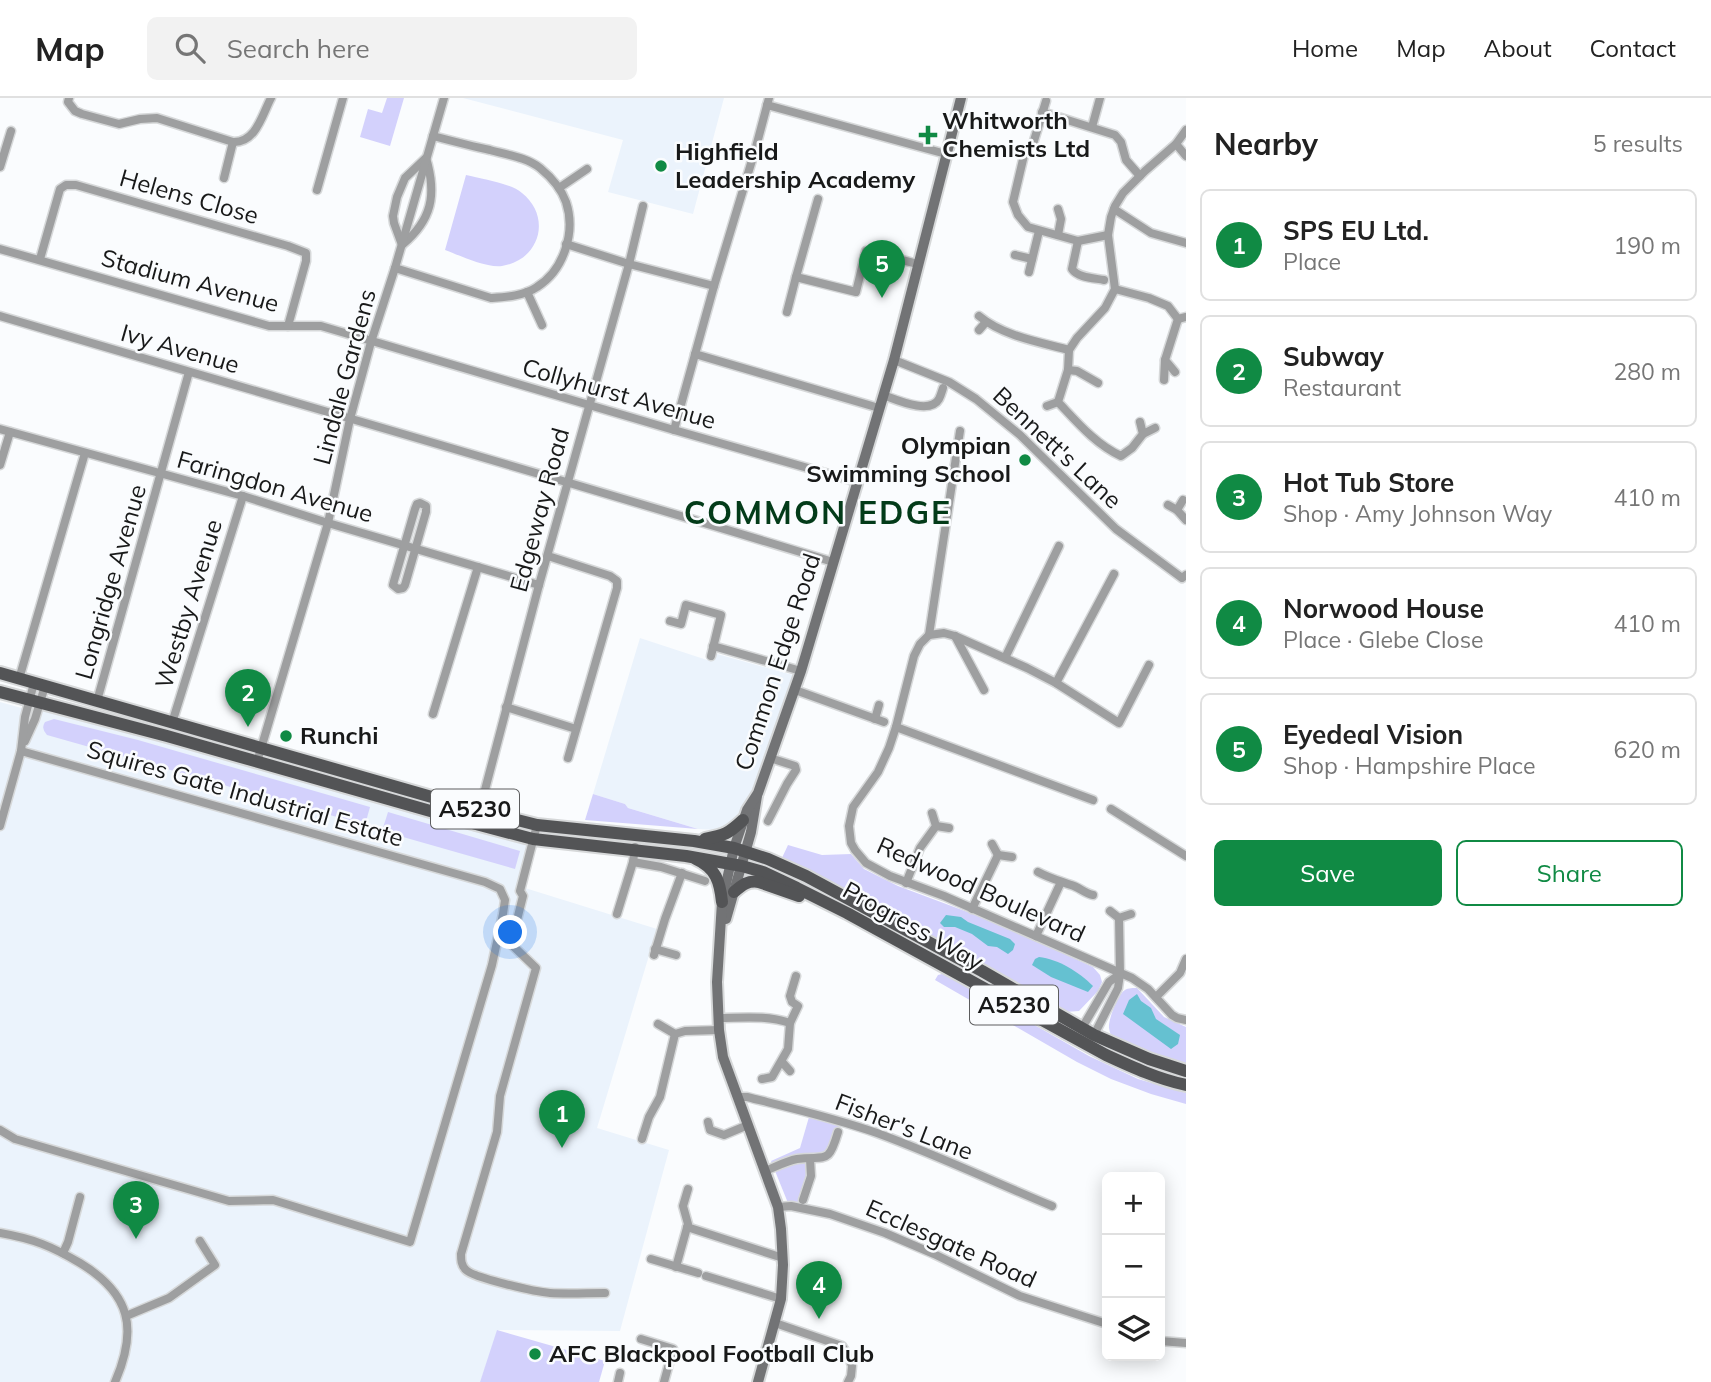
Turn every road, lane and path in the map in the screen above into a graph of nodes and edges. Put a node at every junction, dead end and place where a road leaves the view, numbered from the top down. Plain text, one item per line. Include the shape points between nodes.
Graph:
1 (69, 98) edge
2 (271, 98) edge
3 (444, 98) edge
4 (961, 98) edge
5 (1100, 98) edge
6 (341, 99) edge
7 (1046, 101) dead end
8 (768, 102) edge
9 (1042, 112) junction
10 (1092, 127) junction
11 (1186, 130) edge
12 (11, 131) dead end
13 (433, 136) junction
14 (233, 142) junction
15 (1033, 144) dead end
16 (1176, 145) junction
17 (1025, 151) dead end
18 (946, 154) junction
19 (1186, 156) edge
20 (426, 158) junction
21 (0, 167) edge
22 (587, 169) dead end
23 (1140, 176) junction
24 (224, 178) dead end
25 (559, 188) junction
26 (317, 190) dead end
27 (818, 200) dead end
28 (643, 206) dead end
29 (1058, 209) dead end
30 (1114, 209) junction
31 (1039, 231) junction
32 (1058, 235) junction
33 (1108, 235) junction
34 (1078, 241) junction
35 (1186, 243) edge
36 (566, 244) junction
37 (402, 245) junction
38 (0, 249) edge
39 (1015, 255) dead end
40 (40, 259) junction
41 (1032, 259) junction
42 (629, 264) junction
43 (918, 264) junction
44 (395, 268) junction
45 (1028, 272) dead end
46 (796, 276) junction
47 (1104, 279) dead end
48 (714, 286) junction
49 (1115, 289) junction
50 (527, 292) junction
51 (787, 312) dead end
52 (0, 316) edge
53 (979, 316) dead end
54 (1182, 318) edge
55 (986, 322) junction
56 (542, 324) dead end
57 (288, 326) junction
58 (979, 330) dead end
59 (371, 342) junction
60 (1069, 350) junction
61 (695, 354) junction
62 (894, 360) junction
63 (1165, 360) junction
64 (1068, 370) junction
65 (189, 372) junction
66 (1175, 372) dead end
67 (1164, 380) dead end
68 (1098, 383) dead end
69 (943, 387) dead end
70 (883, 396) junction
71 (1058, 402) junction
72 (589, 405) junction
73 (1047, 407) dead end
74 (879, 408) junction
75 (350, 419) junction
76 (1140, 422) dead end
77 (0, 429) edge
78 (1154, 429) dead end
79 (674, 430) junction
80 (960, 431) dead end
81 (10, 432) junction
82 (1143, 434) junction
83 (85, 453) junction
84 (0, 465) edge
85 (162, 474) junction
86 (857, 482) junction
87 (568, 483) junction
88 (243, 496) junction
89 (1183, 500) dead end
90 (1168, 505) dead end
91 (1177, 510) junction
92 (1186, 520) edge
93 (328, 523) junction
94 (404, 545) junction
95 (1059, 546) dead end
96 (415, 548) junction
97 (548, 556) junction
98 (833, 562) junction
99 (478, 567) junction
100 (1114, 574) dead end
101 (1186, 575) edge
102 (539, 585) junction
103 (688, 595) dead end
104 (686, 605) junction
105 (670, 621) dead end
106 (929, 635) junction
107 (955, 636) junction
108 (713, 646) junction
109 (711, 656) dead end
110 (1005, 658) junction
111 (1149, 665) dead end
112 (801, 671) junction
113 (0, 673) edge
114 (19, 678) junction
115 (1056, 683) junction
116 (40, 685) junction
117 (795, 690) junction
118 (984, 690) dead end
119 (0, 692) edge
120 (35, 701) junction
121 (97, 701) junction
122 (879, 705) dead end
123 (506, 707) junction
124 (433, 714) dead end
125 (172, 723) junction
126 (896, 727) junction
127 (576, 729) junction
128 (261, 748) junction
129 (21, 751) junction
130 (568, 758) dead end
131 (770, 758) junction
132 (257, 762) junction
133 (758, 793) junction
134 (1093, 800) dead end
135 (1111, 809) dead end
136 (479, 810) junction
137 (932, 813) dead end
138 (743, 820) junction
139 (768, 821) dead end
140 (475, 824) junction
141 (537, 825) junction
142 (936, 826) junction
143 (0, 827) edge
144 (949, 828) dead end
145 (638, 834) junction
146 (533, 839) junction
147 (694, 841) junction
148 (992, 844) dead end
149 (740, 850) junction
150 (998, 855) junction
151 (634, 856) junction
152 (686, 856) junction
153 (1186, 856) edge
154 (1012, 857) dead end
155 (737, 865) junction
156 (1038, 872) dead end
157 (682, 873) junction
158 (705, 881) dead end
159 (1061, 882) junction
160 (906, 883) junction
161 (734, 892) junction
162 (1093, 895) dead end
163 (823, 901) junction
164 (722, 902) junction
165 (972, 909) junction
166 (1110, 911) dead end
167 (617, 914) dead end
168 (1131, 914) dead end
169 (1119, 918) junction
170 (1037, 936) junction
171 (720, 938) junction
172 (676, 955) dead end
173 (1186, 959) edge
174 (1120, 974) junction
175 (796, 976) dead end
176 (1156, 997) junction
177 (810, 1004) dead end
178 (798, 1006) junction
179 (1186, 1020) edge
180 (790, 1023) junction
181 (658, 1024) dead end
182 (718, 1024) junction
183 (1084, 1031) junction
184 (675, 1034) junction
185 (782, 1062) junction
186 (790, 1071) dead end
187 (1186, 1071) edge
188 (762, 1079) dead end
189 (1186, 1085) edge
190 (738, 1097) junction
191 (748, 1125) junction
192 (0, 1129) edge
193 (707, 1130) dead end
194 (838, 1132) dead end
195 (642, 1139) dead end
196 (810, 1159) junction
197 (765, 1171) junction
198 (688, 1189) dead end
199 (80, 1197) dead end
200 (803, 1200) dead end
201 (1052, 1206) dead end
202 (778, 1208) junction
203 (687, 1227) junction
204 (0, 1233) edge
205 (200, 1241) dead end
206 (63, 1253) junction
207 (783, 1258) junction
208 (651, 1259) dead end
209 (676, 1267) junction
210 (605, 1293) dead end
211 (781, 1299) junction
212 (126, 1316) junction
213 (775, 1323) junction
214 (1102, 1323) edge
215 (641, 1339) dead end
216 (1165, 1341) edge
217 (1186, 1343) edge
218 (115, 1382) edge
219 (664, 1382) edge
220 (758, 1382) edge
221 (848, 1382) edge

1 - 14 street via 75,111 119,124 157,118
2 - 14 street via 250,138
3 - 13 street, Lindale Gardens
4 - 18 main road, Common Edge Road
5 - 10 street
6 - 26 street
7 - 9 street
8 - 18 street
8 - 48 street
9 - 10 street
9 - 15 street
10 - 23 street via 1115,135 1126,160
11 - 16 street
12 - 21 street
13 - 20 street, Lindale Gardens
13 - 25 street via 523,159 538,166
14 - 24 street
16 - 19 street
16 - 23 street
17 - 31 street via 1013,202 1028,227
18 - 43 main road, Common Edge Road
20 - 37 street, Lindale Gardens
20 - 37 street, Lindale Gardens via 432,184 428,210 416,233
20 - 37 street, Lindale Gardens via 405,178 397,197 393,216
22 - 25 street
23 - 30 street
25 - 36 street via 570,226
27 - 46 street
28 - 42 street, Edgeway Road
29 - 32 street
30 - 33 street
30 - 35 street via 1151,233
31 - 32 street
31 - 41 street
32 - 34 street
33 - 34 street
33 - 49 street
34 - 47 street via 1072,269
36 - 42 street
36 - 50 street via 556,270
37 - 44 street, Lindale Gardens
38 - 40 street, Stadium Avenue
39 - 41 street
40 - 57 street, Stadium Avenue via 269,326
40 - 57 street, Helens Close via 60,189 76,185 306,253
41 - 45 street
42 - 48 street
42 - 72 street, Edgeway Road
43 - 46 street via 866,251 856,292
43 - 62 main road, Common Edge Road
44 - 50 street via 491,298
44 - 59 street, Lindale Gardens
46 - 51 street
48 - 61 street
49 - 54 street via 1160,302
49 - 60 street
50 - 56 street
52 - 65 street, Ivy Avenue
53 - 55 street
54 - 63 street
55 - 58 street
55 - 60 street
57 - 59 street, Stadium Avenue via 321,326
59 - 72 street, Collyhurst Avenue
59 - 75 street, Lindale Gardens
60 - 64 street
61 - 74 street
61 - 79 street
62 - 70 main road, Common Edge Road
62 - 101 street, Bennett's Lane via 949,382 976,399 1020,435 1116,529 1182,578
63 - 66 street
63 - 67 street
64 - 68 street
64 - 71 street
65 - 75 street, Ivy Avenue
65 - 85 street, Longridge Avenue
69 - 70 street via 939,400 925,407
70 - 74 main road, Common Edge Road
71 - 73 street
71 - 82 street via 1092,436 1121,456
72 - 79 street, Collyhurst Avenue
72 - 87 street, Edgeway Road
74 - 86 main road, Common Edge Road
75 - 87 street, Ivy Avenue
75 - 93 street, Lindale Gardens
76 - 82 street
77 - 81 street, Faringdon Avenue
78 - 82 street
79 - 86 street, Collyhurst Avenue
80 - 106 street
81 - 83 street, Faringdon Avenue
81 - 84 street
83 - 85 street, Faringdon Avenue
83 - 114 street
85 - 88 street, Faringdon Avenue
85 - 121 street, Longridge Avenue
86 - 98 main road, Common Edge Road
87 - 97 street, Edgeway Road
87 - 98 street, Ivy Avenue
88 - 93 street, Faringdon Avenue
88 - 125 street, Westby Avenue
89 - 91 street
90 - 91 street
91 - 92 street
93 - 94 street, Faringdon Avenue
93 - 128 street, Lindale Gardens
94 - 96 street, Faringdon Avenue
94 - 96 street via 393,585 398,589 405,585
94 - 96 street via 417,504 424,504
95 - 110 street
96 - 99 street, Faringdon Avenue
97 - 102 street, Edgeway Road
97 - 127 street via 617,581
98 - 112 main road, Common Edge Road
99 - 102 street, Faringdon Avenue
99 - 124 street
100 - 115 street
102 - 123 street, Edgeway Road
103 - 104 street
104 - 105 street via 681,624
104 - 108 street via 721,615
106 - 107 street
106 - 126 street, Redwood Boulevard via 914,656
107 - 110 street
107 - 118 street
108 - 109 street
108 - 112 street
110 - 115 street
111 - 115 street via 1119,723
112 - 117 main road, Common Edge Road
113 - 114 main road, A5230
114 - 116 main road, A5230
116 - 120 street
116 - 121 main road, A5230
117 - 122 street via 879,721
117 - 131 main road, Common Edge Road
119 - 120 main road, A5230
120 - 129 street via 35,719
120 - 132 main road, A5230
121 - 125 main road, A5230
123 - 127 street
123 - 136 street, Edgeway Road
125 - 128 main road, A5230
126 - 134 street
126 - 160 street, Redwood Boulevard via 883,763 853,807 849,826 851,843 860,857
127 - 130 street
128 - 132 street, Lindale Gardens
128 - 136 main road, A5230
129 - 143 street
129 - 192 street, Squires Gate Industrial Estate via 485,882 499,889 505,900 492,965 410,1242 273,1200 229,1200 15,1139
131 - 133 main road, Common Edge Road
131 - 139 street via 796,770
132 - 140 main road, A5230
133 - 138 main road, Common Edge Road
133 - 149 main road, Common Edge Road
135 - 153 street
136 - 140 street, Edgeway Road
136 - 141 main road, A5230
137 - 142 street
138 - 147 main road via 722,836
138 - 149 main road, Common Edge Road
140 - 146 main road, A5230
141 - 145 main road, A5230
141 - 146 street
142 - 144 street
142 - 160 street via 920,848
145 - 147 main road, A5230
145 - 151 street
146 - 151 main road, A5230
146 - 210 street via 511,944 536,968 461,1261 474,1274 538,1292
147 - 149 main road, A5230
148 - 150 street
149 - 155 main road, Common Edge Road
149 - 183 main road, Progress Way / A5230 via 806,876
150 - 154 street
150 - 165 street
151 - 152 main road, A5230
151 - 157 street
151 - 167 street
152 - 155 main road, A5230
152 - 164 main road via 708,866 720,884
155 - 161 main road, Common Edge Road
155 - 163 main road, Progress Way / A5230
155 - 164 main road, Common Edge Road
156 - 159 street
157 - 158 street
157 - 172 street via 655,952
159 - 162 street
159 - 170 street
160 - 165 street, Redwood Boulevard
161 - 163 main road via 753,881
161 - 171 main road, Common Edge Road
163 - 183 main road, Progress Way / A5230
164 - 171 main road, Common Edge Road
165 - 170 street, Redwood Boulevard
166 - 169 street
168 - 169 street
169 - 174 street
170 - 174 street, Redwood Boulevard
171 - 182 main road, Common Edge Road
173 - 176 street via 1180,974
174 - 176 street, Redwood Boulevard
174 - 183 street via 1109,982
174 - 183 street via 1118,988
175 - 178 street via 790,996
176 - 179 street, Redwood Boulevard via 1172,1015
177 - 178 street
178 - 180 street
180 - 182 street via 770,1018
180 - 185 street
181 - 184 street
182 - 184 street
182 - 190 main road, Common Edge Road via 723,1057
183 - 187 main road, Progress Way / A5230
183 - 189 main road via 1097,1045 1155,1076
184 - 195 street via 664,1100 649,1117
185 - 186 street
185 - 188 street via 772,1077
190 - 191 main road, Common Edge Road
190 - 201 street, Fisher's Lane via 876,1133
191 - 193 street via 724,1135
191 - 197 main road, Common Edge Road
194 - 196 street via 829,1155
196 - 197 street via 796,1159
196 - 200 street via 811,1176
197 - 202 main road, Common Edge Road
198 - 203 street via 683,1206
199 - 206 street
202 - 207 main road, Common Edge Road
202 - 214 street, Ecclesgate Road via 792,1206 830,1214 886,1233 1020,1296
203 - 207 street
203 - 209 street
204 - 206 street via 37,1241
205 - 212 street via 215,1265 169,1298
206 - 212 street via 108,1284
207 - 211 main road, Common Edge Road
208 - 209 street
209 - 211 street
211 - 213 main road, Common Edge Road
212 - 218 street via 127,1347
213 - 220 main road, Common Edge Road
213 - 221 street via 842,1346 852,1366
215 - 219 street via 673,1349
216 - 217 street

